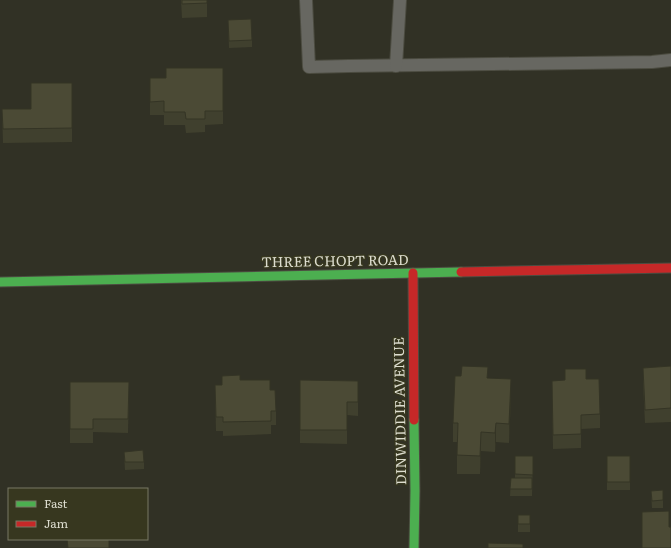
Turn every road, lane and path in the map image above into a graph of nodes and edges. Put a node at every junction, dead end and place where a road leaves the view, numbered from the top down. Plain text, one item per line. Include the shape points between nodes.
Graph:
1 (306, 0) edge
2 (400, 0) edge
3 (671, 60) edge
4 (396, 66) junction
5 (671, 268) edge
6 (413, 273) junction
7 (0, 282) edge
8 (414, 548) edge

1 - 4 lane via 309,67
2 - 4 lane
3 - 4 lane
5 - 6 main road, THREE CHOPT ROAD
6 - 7 main road, THREE CHOPT ROAD
6 - 8 main road, DINWIDDIE AVENUE

